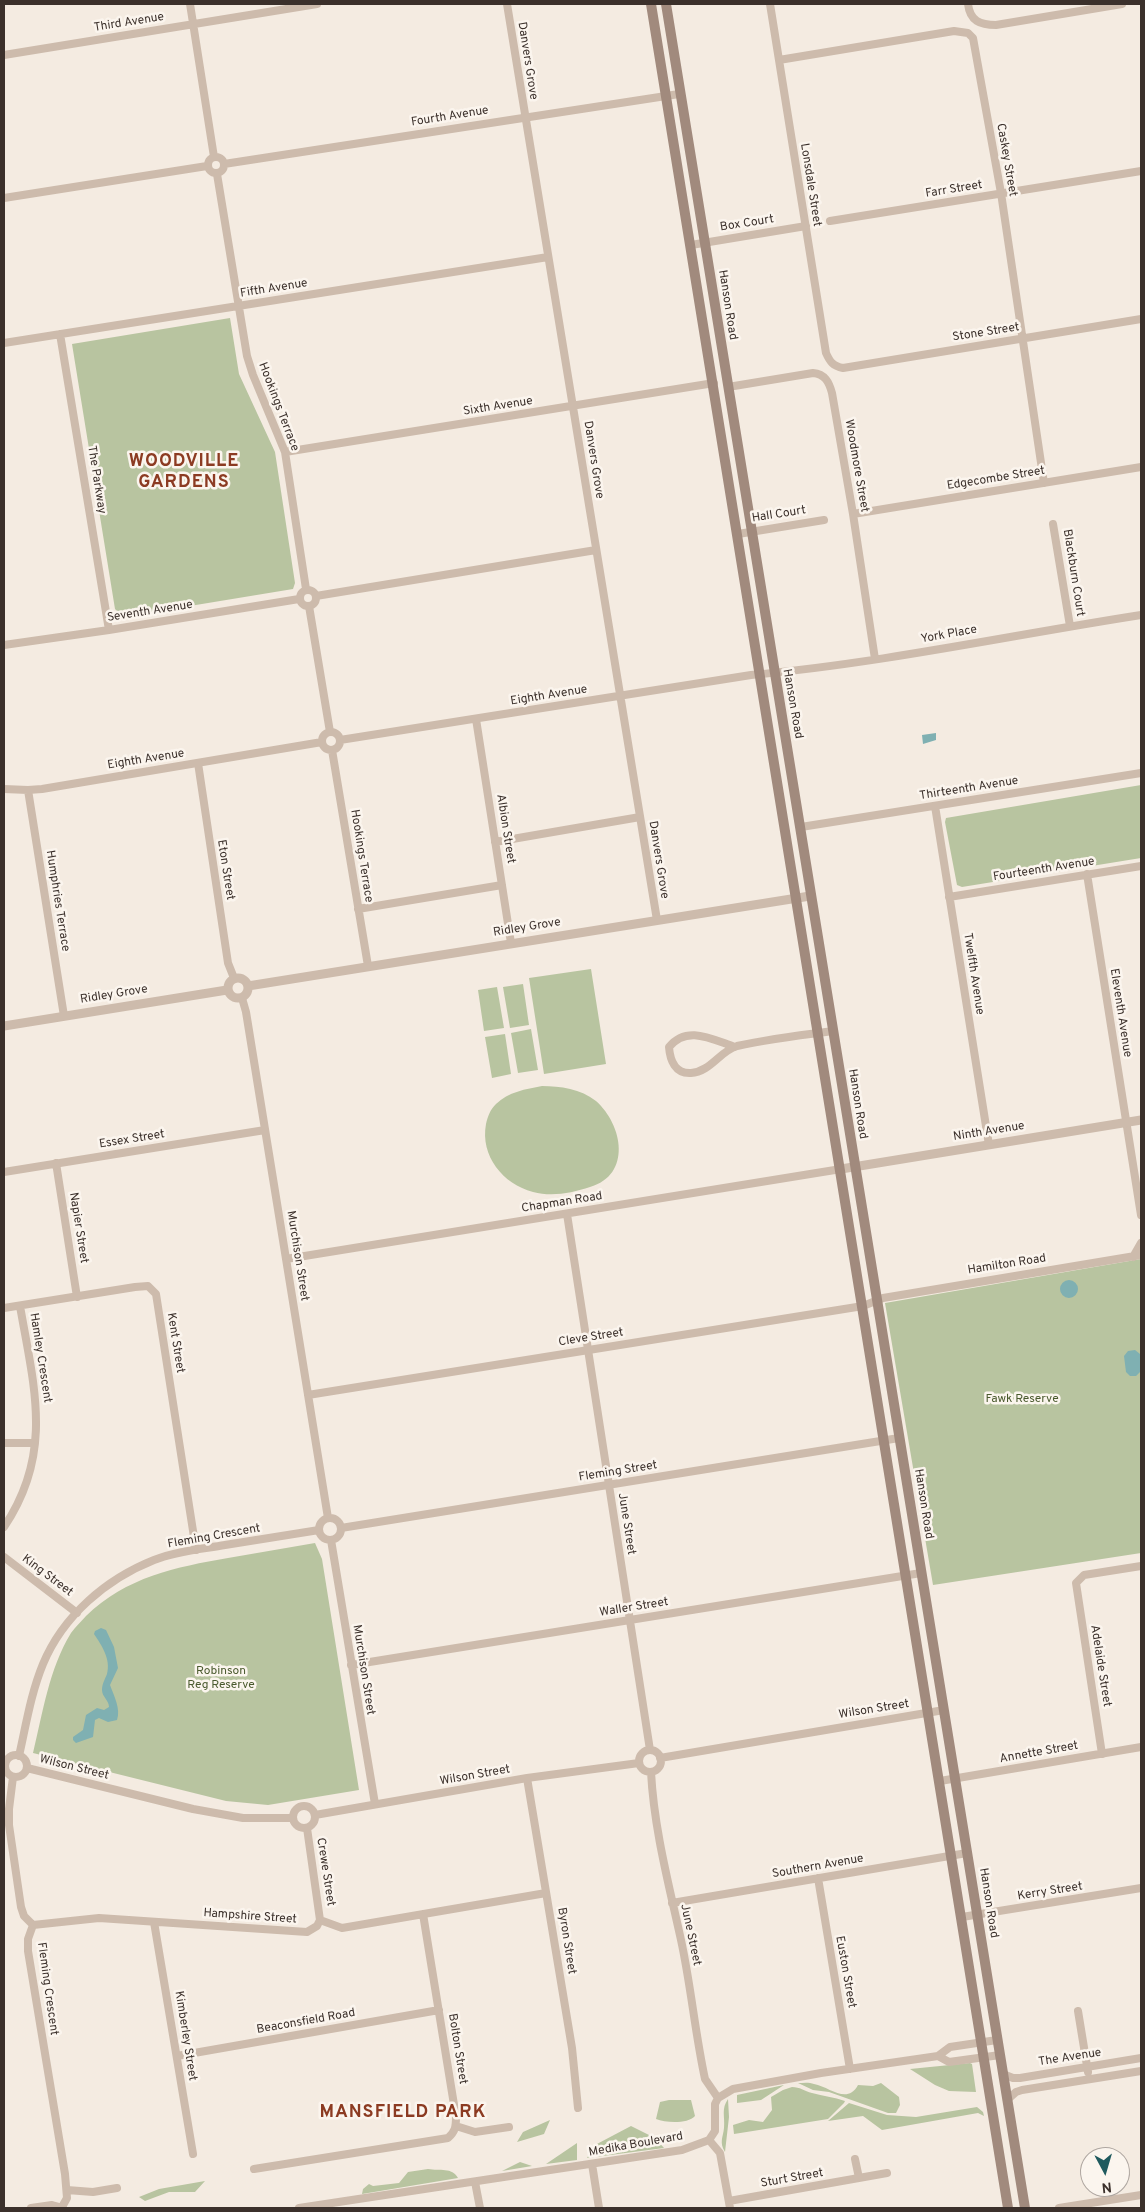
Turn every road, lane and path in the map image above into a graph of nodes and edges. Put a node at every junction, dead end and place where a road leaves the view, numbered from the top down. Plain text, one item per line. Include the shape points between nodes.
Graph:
1 (190, 4) edge
2 (317, 4) edge
3 (506, 4) edge
4 (651, 4) edge
5 (666, 4) edge
6 (770, 4) edge
7 (968, 4) edge
8 (1122, 4) edge
9 (193, 24) junction
10 (4, 55) edge
11 (779, 60) junction
12 (679, 94) junction
13 (665, 96) junction
14 (525, 117) junction
15 (214, 157) junction
16 (224, 164) junction
17 (207, 166) junction
18 (1141, 171) edge
19 (217, 174) junction
20 (1000, 194) junction
21 (4, 198) edge
22 (830, 221) dead end
23 (806, 226) junction
24 (704, 242) junction
25 (691, 245) junction
26 (548, 257) junction
27 (238, 306) junction
28 (1141, 319) edge
29 (60, 334) junction
30 (1023, 339) junction
31 (4, 343) edge
32 (835, 366) joint
33 (714, 383) junction
34 (728, 387) junction
35 (572, 406) junction
36 (285, 452) junction
37 (1141, 467) edge
38 (1044, 483) junction
39 (853, 514) junction
40 (824, 520) dead end
41 (1053, 524) dead end
42 (752, 531) junction
43 (738, 534) junction
44 (596, 550) junction
45 (306, 589) junction
46 (316, 596) junction
47 (299, 599) junction
48 (309, 606) junction
49 (1141, 615) edge
50 (1070, 626) junction
51 (109, 630) junction
52 (4, 644) edge
53 (876, 659) junction
54 (761, 674) junction
55 (774, 674) junction
56 (620, 696) junction
57 (476, 719) junction
58 (330, 732) junction
59 (340, 740) junction
60 (322, 742) junction
61 (332, 750) junction
62 (198, 763) junction
63 (1141, 773) edge
64 (4, 789) edge
65 (28, 790) junction
66 (934, 806) junction
67 (640, 817) junction
68 (785, 822) junction
69 (801, 827) junction
70 (495, 842) junction
71 (1141, 866) edge
72 (1087, 874) junction
73 (502, 885) junction
74 (810, 896) junction
75 (950, 897) junction
76 (798, 898) junction
77 (358, 909) junction
78 (656, 920) junction
79 (511, 943) junction
80 (368, 966) junction
81 (234, 978) junction
82 (248, 986) junction
83 (227, 990) junction
84 (242, 998) junction
85 (64, 1016) junction
86 (4, 1026) edge
87 (833, 1031) junction
88 (819, 1033) junction
89 (735, 1047) junction
90 (1141, 1120) edge
91 (1126, 1123) junction
92 (265, 1130) junction
93 (989, 1145) junction
94 (56, 1164) junction
95 (855, 1167) junction
96 (841, 1169) junction
97 (4, 1172) edge
98 (567, 1214) junction
99 (1141, 1215) edge
100 (1141, 1243) edge
101 (1137, 1256) edge
102 (286, 1259) junction
103 (77, 1297) junction
104 (876, 1299) junction
105 (20, 1306) junction
106 (863, 1306) junction
107 (4, 1308) edge
108 (588, 1350) junction
109 (308, 1395) junction
110 (899, 1438) junction
111 (885, 1440) junction
112 (4, 1443) edge
113 (35, 1443) junction
114 (609, 1485) junction
115 (328, 1518) junction
116 (4, 1528) edge
117 (341, 1528) junction
118 (319, 1530) junction
119 (331, 1540) junction
120 (196, 1550) junction
121 (4, 1557) edge
122 (1141, 1566) edge
123 (921, 1573) junction
124 (906, 1575) junction
125 (77, 1613) junction
126 (630, 1620) junction
127 (350, 1665) junction
128 (944, 1710) junction
129 (929, 1713) junction
130 (1141, 1747) edge
131 (650, 1750) junction
132 (1102, 1754) junction
133 (19, 1756) junction
134 (660, 1758) junction
135 (639, 1763) junction
136 (5, 1764) edge
137 (27, 1768) junction
138 (650, 1772) junction
139 (13, 1777) junction
140 (527, 1778) junction
141 (955, 1779) junction
142 (940, 1782) junction
143 (374, 1804) junction
144 (315, 1815) junction
145 (293, 1818) junction
146 (307, 1828) junction
147 (967, 1853) junction
148 (14, 1854) junction
149 (4, 1855) edge
150 (952, 1855) junction
151 (818, 1878) junction
152 (1141, 1888) edge
153 (546, 1892) junction
154 (672, 1903) junction
155 (423, 1914) junction
156 (977, 1915) junction
157 (962, 1918) junction
158 (320, 1920) junction
159 (154, 1922) junction
160 (32, 1925) junction
161 (439, 2010) junction
162 (1078, 2011) dead end
163 (997, 2040) junction
164 (982, 2043) junction
165 (1000, 2055) junction
166 (177, 2056) junction
167 (938, 2056) junction
168 (984, 2058) junction
169 (1141, 2058) edge
170 (1087, 2067) junction
171 (850, 2069) junction
172 (1141, 2071) edge
173 (1003, 2074) junction
174 (1089, 2079) junction
175 (718, 2098) junction
176 (1007, 2100) junction
177 (578, 2108) dead end
178 (456, 2126) junction
179 (509, 2128) dead end
180 (709, 2140) junction
181 (193, 2154) dead end
182 (856, 2158) dead end
183 (592, 2164) junction
184 (254, 2169) dead end
185 (887, 2174) dead end
186 (859, 2178) junction
187 (475, 2182) junction
188 (118, 2188) dead end
189 (67, 2190) junction
190 (1141, 2195) edge
191 (729, 2205) edge
192 (31, 2208) edge
193 (63, 2208) edge
194 (299, 2208) edge
195 (480, 2208) edge
196 (599, 2208) edge
197 (1008, 2208) edge
198 (1025, 2208) edge
199 (1059, 2208) edge

1 - 9 street
2 - 9 street, Third Avenue
3 - 14 street, Danvers Grove
4 - 13 main road, Hanson Road
5 - 12 main road, Hanson Road
6 - 11 street, Lonsdale Street
7 - 8 street via 970,14 982,25
9 - 10 street, Third Avenue
9 - 15 street
11 - 20 street, Caskey Street via 954,31 968,33 975,44
11 - 23 street, Lonsdale Street
12 - 13 street, Fourth Avenue
12 - 24 main road, Hanson Road
13 - 14 street, Fourth Avenue
13 - 25 main road, Hanson Road
14 - 16 street, Fourth Avenue
14 - 26 street, Danvers Grove
15 - 16 street
15 - 17 street
16 - 19 street
17 - 19 street
17 - 21 street
18 - 20 street, Farr Street
19 - 27 street, Hookings Terrace
20 - 22 street, Farr Street
20 - 30 street, Caskey Street
23 - 24 street, Box Court
23 - 32 street, Lonsdale Street via 826,353
24 - 25 street, Box Court
24 - 34 main road, Hanson Road
25 - 33 main road, Hanson Road
26 - 27 street, Fifth Avenue
26 - 35 street, Danvers Grove
27 - 29 street, Fifth Avenue
27 - 36 street, Hookings Terrace via 250,366
28 - 30 street, Stone Street
29 - 31 street, Fifth Avenue
29 - 51 street, The Parkway
30 - 32 street, Stone Street via 843,368
30 - 38 street, Caskey Street
33 - 34 main road
33 - 35 street, Sixth Avenue
33 - 43 main road, Hanson Road
34 - 39 street, Woodmore Street via 813,373 824,377 832,393
34 - 42 main road, Hanson Road
35 - 36 street, Sixth Avenue
35 - 44 street, Danvers Grove
36 - 45 street, Hookings Terrace
37 - 38 street, Edgecombe Street
38 - 39 street, Edgecombe Street
39 - 53 street, Woodmore Street
40 - 42 street, Hall Court
41 - 50 street, Blackburn Court
42 - 43 street, Hall Court
42 - 55 main road, Hanson Road
43 - 54 main road, Hanson Road
44 - 46 street
44 - 56 street, Danvers Grove
45 - 46 street
45 - 47 street
46 - 48 street
47 - 48 street
47 - 51 street, Seventh Avenue
48 - 58 street
49 - 50 street, York Place
50 - 53 street, York Place
51 - 52 street, Seventh Avenue
53 - 55 street, York Place
54 - 55 street, York Place
54 - 56 street, Eighth Avenue
54 - 68 main road, Hanson Road
55 - 69 main road, Hanson Road
56 - 57 street, Eighth Avenue
56 - 67 street, Danvers Grove
57 - 59 street, Eighth Avenue
57 - 70 street, Albion Street
58 - 59 street via 338,735
58 - 60 street
59 - 61 street
60 - 61 street
60 - 62 street, Eighth Avenue
61 - 77 street, Hookings Terrace
62 - 65 street, Eighth Avenue
62 - 81 street, Eton Street via 228,962
63 - 66 street, Thirteenth Avenue
64 - 65 street, Eighth Avenue
65 - 85 street, Humphries Terrace
66 - 69 street, Thirteenth Avenue
66 - 75 street, Twelfth Avenue
67 - 70 street
67 - 78 street, Danvers Grove
68 - 69 main road
68 - 76 main road, Hanson Road
69 - 74 main road, Hanson Road
70 - 73 street, Albion Street
71 - 72 street, Fourteenth Avenue
72 - 75 street, Fourteenth Avenue
72 - 91 street, Eleventh Avenue
73 - 77 street
73 - 79 street, Albion Street
74 - 76 street, Ridley Grove
74 - 87 main road, Hanson Road
75 - 93 street, Twelfth Avenue
76 - 78 street, Ridley Grove
76 - 88 main road, Hanson Road
77 - 80 street, Hookings Terrace
78 - 79 street, Ridley Grove
79 - 80 street, Ridley Grove
80 - 82 street, Ridley Grove
81 - 82 street via 240,978
81 - 83 street
82 - 84 street
83 - 84 street via 232,997
83 - 85 street, Ridley Grove
84 - 92 street, Murchison Street
85 - 86 street, Ridley Grove
87 - 88 street
87 - 95 main road, Hanson Road
88 - 89 street
88 - 96 main road, Hanson Road
89 - 89 street via 707,1067 691,1073 679,1071 670,1060 669,1048 676,1038 691,1034
90 - 91 street, Ninth Avenue
91 - 93 street, Ninth Avenue
91 - 99 street, Eleventh Avenue
92 - 94 street, Essex Street
92 - 102 street, Murchison Street
93 - 95 street, Ninth Avenue
94 - 97 street, Essex Street
94 - 103 street, Napier Street
95 - 96 street, Ninth Avenue
95 - 104 main road, Hanson Road
96 - 98 street, Chapman Road
96 - 106 main road, Hanson Road
98 - 102 street, Chapman Road
98 - 108 street, June Street
100 - 101 street
101 - 104 street, Hamilton Road
102 - 109 street, Murchison Street
103 - 105 street, Kent Street
103 - 120 street, Kent Street via 148,1286 156,1294
104 - 106 street, Cleve Street
104 - 110 main road, Hanson Road
105 - 107 street, Kent Street
105 - 113 street, Hamley Crescent via 36,1392
106 - 108 street, Cleve Street
106 - 111 main road, Hanson Road
108 - 109 street, Cleve Street
108 - 114 street, June Street
109 - 115 street, Murchison Street
110 - 111 street, Fleming Street
110 - 123 main road, Hanson Road
111 - 114 street, Fleming Street
111 - 124 main road, Hanson Road
112 - 113 street
113 - 116 street, Hamley Crescent via 29,1478
114 - 117 street, Fleming Street
114 - 126 street, June Street
115 - 117 street via 337,1520
115 - 118 street via 321,1522
117 - 119 street via 340,1534
118 - 119 street via 323,1538
118 - 120 street, Fleming Crescent
119 - 127 street, Murchison Street
120 - 125 street, Fleming Crescent via 134,1569 109,1584
121 - 125 street, King Street
122 - 132 street, Adelaide Street via 1084,1575 1076,1583
123 - 124 street, Waller Street
123 - 128 main road, Hanson Road
124 - 126 street, Waller Street
124 - 129 main road, Hanson Road
125 - 133 street, Fleming Crescent via 44,1664
126 - 127 street, Waller Street
126 - 131 street, June Street
127 - 143 street, Murchison Street
128 - 129 street, Wilson Street
128 - 141 main road, Hanson Road
129 - 134 street, Wilson Street
129 - 142 main road, Hanson Road
130 - 132 street, Annette Street
131 - 134 street
131 - 135 street via 641,1754
132 - 141 street, Annette Street
133 - 136 street via 12,1756
133 - 137 street
134 - 138 street via 660,1765
135 - 138 street
135 - 140 street, Wilson Street
136 - 139 street
137 - 139 street via 23,1775
137 - 145 street, Wilson Street via 193,1809 244,1818
138 - 154 street, June Street
139 - 148 street, Fleming Crescent via 9,1809
140 - 143 street, Wilson Street
140 - 153 street, Byron Street
141 - 142 street, Annette Street
141 - 147 main road, Hanson Road
142 - 150 main road, Hanson Road
143 - 144 street, Wilson Street
144 - 145 street via 311,1808 304,1806 295,1810
144 - 146 street
145 - 146 street via 298,1825
146 - 158 street, Crewe Street
147 - 150 street, Southern Avenue
147 - 156 main road, Hanson Road
148 - 149 street
148 - 160 street, Fleming Crescent via 21,1907
150 - 151 street, Southern Avenue
150 - 157 main road, Hanson Road
151 - 154 street, Southern Avenue
151 - 171 street, Euston Street
152 - 156 street, Kerry Street
153 - 155 street
153 - 177 street, Byron Street via 572,2048
154 - 175 street, June Street via 705,2080
155 - 158 street via 342,1928
155 - 161 street, Bolton Street
156 - 157 street, Kerry Street
156 - 163 main road, Hanson Road
157 - 164 main road, Hanson Road
158 - 159 street, Hampshire Street via 312,1929 302,1932
159 - 160 street, Hampshire Street via 99,1918
159 - 166 street, Kimberley Street
160 - 189 street, Fleming Crescent via 28,1950
161 - 166 street, Beaconsfield Road
161 - 178 street, Bolton Street
162 - 170 street
163 - 164 street
163 - 165 main road, Hanson Road
164 - 167 street via 950,2047
164 - 168 main road, Hanson Road
165 - 168 street
165 - 173 main road, Hanson Road
166 - 181 street, Kimberley Street
167 - 168 street via 949,2062
167 - 171 street
168 - 197 main road, Hanson Road
169 - 170 street, The Avenue
170 - 173 street, The Avenue via 1013,2078
170 - 174 street
171 - 175 street via 738,2088
172 - 174 street, The Avenue
173 - 176 main road, Hanson Road
174 - 176 street, The Avenue via 1018,2091
175 - 180 street via 714,2104 715,2131
176 - 198 main road, Hanson Road
178 - 179 street via 475,2132
178 - 184 street via 448,2138
180 - 183 street, Medika Boulevard via 682,2150
180 - 191 street via 720,2153
182 - 186 street
183 - 187 street, Medika Boulevard
183 - 196 street
185 - 186 street, Sturt Street
186 - 191 street, Sturt Street
187 - 194 street, Medika Boulevard
187 - 195 street
188 - 189 street via 93,2192
189 - 193 street, Fleming Crescent
190 - 199 street
192 - 193 street via 52,2205

